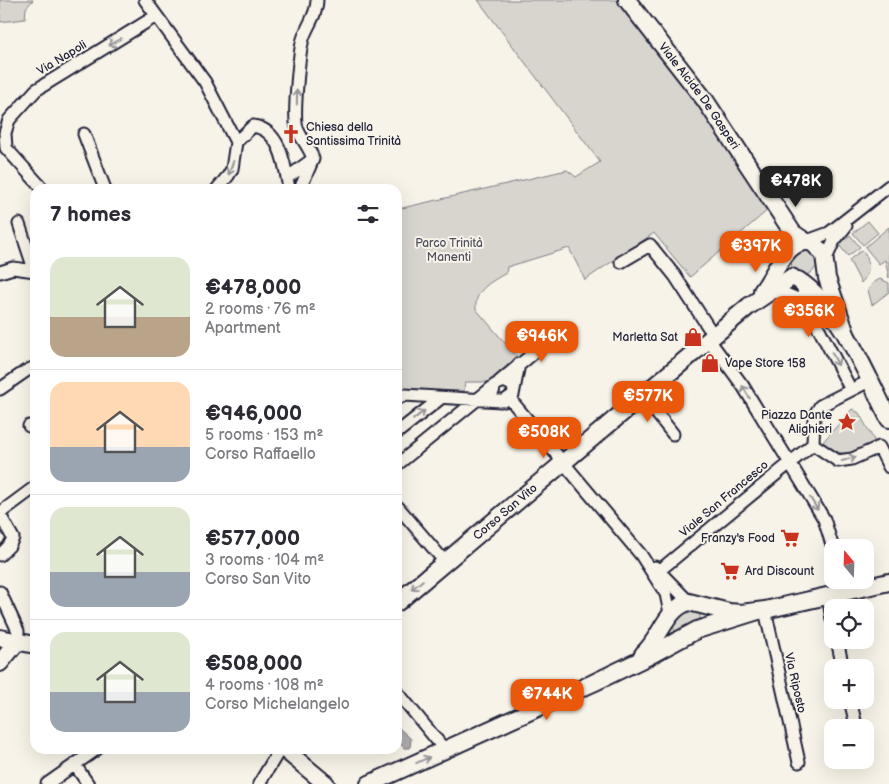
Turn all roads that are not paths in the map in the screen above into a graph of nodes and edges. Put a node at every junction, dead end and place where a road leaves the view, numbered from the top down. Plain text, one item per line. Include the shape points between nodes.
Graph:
1 (145, 0) edge
2 (317, 0) edge
3 (627, 0) edge
4 (156, 16) junction
5 (84, 134) dead end
6 (236, 142) junction
7 (5, 153) edge
8 (314, 159) junction
9 (288, 183) edge
10 (38, 184) edge
11 (103, 184) edge
12 (221, 184) edge
13 (302, 184) edge
14 (889, 186) edge
15 (768, 195) junction
16 (856, 214) junction
17 (19, 224) dead end
18 (806, 241) junction
19 (786, 255) junction
20 (30, 257) edge
21 (621, 262) dead end
22 (824, 263) junction
23 (30, 271) edge
24 (0, 272) edge
25 (797, 280) junction
26 (769, 292) junction
27 (805, 302) junction
28 (749, 306) junction
29 (847, 337) junction
30 (711, 338) junction
31 (548, 341) dead end
32 (519, 364) junction
33 (30, 370) edge
34 (869, 381) junction
35 (497, 383) junction
36 (2, 384) edge
37 (851, 390) junction
38 (402, 396) edge
39 (643, 396) junction
40 (508, 397) junction
41 (441, 398) junction
42 (474, 400) junction
43 (889, 419) edge
44 (402, 429) edge
45 (673, 434) dead end
46 (810, 446) junction
47 (402, 461) edge
48 (564, 462) junction
49 (789, 464) junction
50 (889, 467) edge
51 (30, 491) edge
52 (402, 512) edge
53 (0, 514) edge
54 (830, 539) edge
55 (0, 556) edge
56 (445, 562) junction
57 (656, 573) junction
58 (889, 582) edge
59 (874, 583) edge
60 (840, 589) edge
61 (0, 592) edge
62 (828, 596) junction
63 (402, 599) edge
64 (829, 599) edge
65 (693, 602) junction
66 (761, 611) junction
67 (668, 618) junction
68 (692, 632) junction
69 (0, 638) edge
70 (18, 641) junction
71 (30, 644) edge
72 (634, 662) junction
73 (0, 663) edge
74 (402, 698) edge
75 (445, 750) junction
76 (90, 754) edge
77 (277, 754) edge
78 (290, 754) edge
79 (799, 762) dead end
80 (75, 765) junction
81 (47, 784) edge
82 (88, 784) edge
83 (259, 784) edge
84 (326, 784) edge
85 (369, 784) edge

1 - 4 street
8 -> 2 street via 297,128 297,101 302,41 316,13
3 - 15 main road, Viale Alcide De Gasperi via 705,100
4 - 6 street via 205,82
4 -> 7 street, Via Napoli via 36,90 6,125
5 - 11 street
6 - 9 street via 253,126 259,126 277,142
6 -> 12 street via 232,169
7 - 10 street, Via Napoli
8 - 9 street
8 - 13 street
14 - 16 street
15 - 18 main road via 793,232
15 - 19 main road via 784,238
16 - 18 street via 829,233
16 - 22 street via 834,241
17 - 20 street
18 - 19 main road via 793,245
18 - 22 main road via 821,249
19 - 25 main road via 786,270
19 - 28 main road
21 - 30 street via 650,245 675,276
22 - 25 main road via 815,278
22 - 29 main road
23 - 24 street via 13,268
25 - 26 main road
25 - 27 street
25 - 29 main road via 826,306
26 - 27 street via 786,294
26 - 28 main road
27 -> 37 street
28 - 30 main road, Corso San Vito
29 - 34 main road
30 - 39 main road, Corso San Vito
49 -> 30 street
31 - 32 street
32 - 35 street
32 - 40 street
33 - 36 street
34 - 37 street
34 - 43 main road
35 - 40 street via 494,394
35 - 40 street via 509,382
35 - 42 street
37 - 46 street via 820,406 814,416
38 - 41 street
39 - 45 street
39 - 48 main road, Corso San Vito
40 - 42 street
40 - 48 street
41 - 42 street
44 -> 41 street
42 - 47 street
46 - 49 street, Viale San Francesco
46 -> 50 street via 838,461 852,459 879,447
48 - 56 main road, Corso San Vito
48 - 57 street
49 -> 54 street via 824,518
49 - 57 street, Viale San Francesco
51 - 53 street
52 - 56 street
53 - 55 street via 13,538
56 -> 63 main road, Corso San Vito
57 - 65 street
57 - 67 street via 666,594
58 - 59 main road
60 - 62 main road
61 - 70 street via 18,631
62 - 64 street
62 - 66 main road
65 - 66 main road via 729,612
65 - 67 main road
65 - 68 main road via 702,608 704,619
66 - 68 main road
66 - 79 street, Via Riposto
67 - 68 main road via 666,629 672,636
67 - 72 main road via 651,647
68 - 72 main road
69 - 70 main road
70 - 71 main road
70 - 73 main road
72 - 75 main road
74 - 75 street
85 -> 75 main road
76 - 80 street
77 - 83 street
78 - 84 main road
80 - 81 street
80 - 82 street

